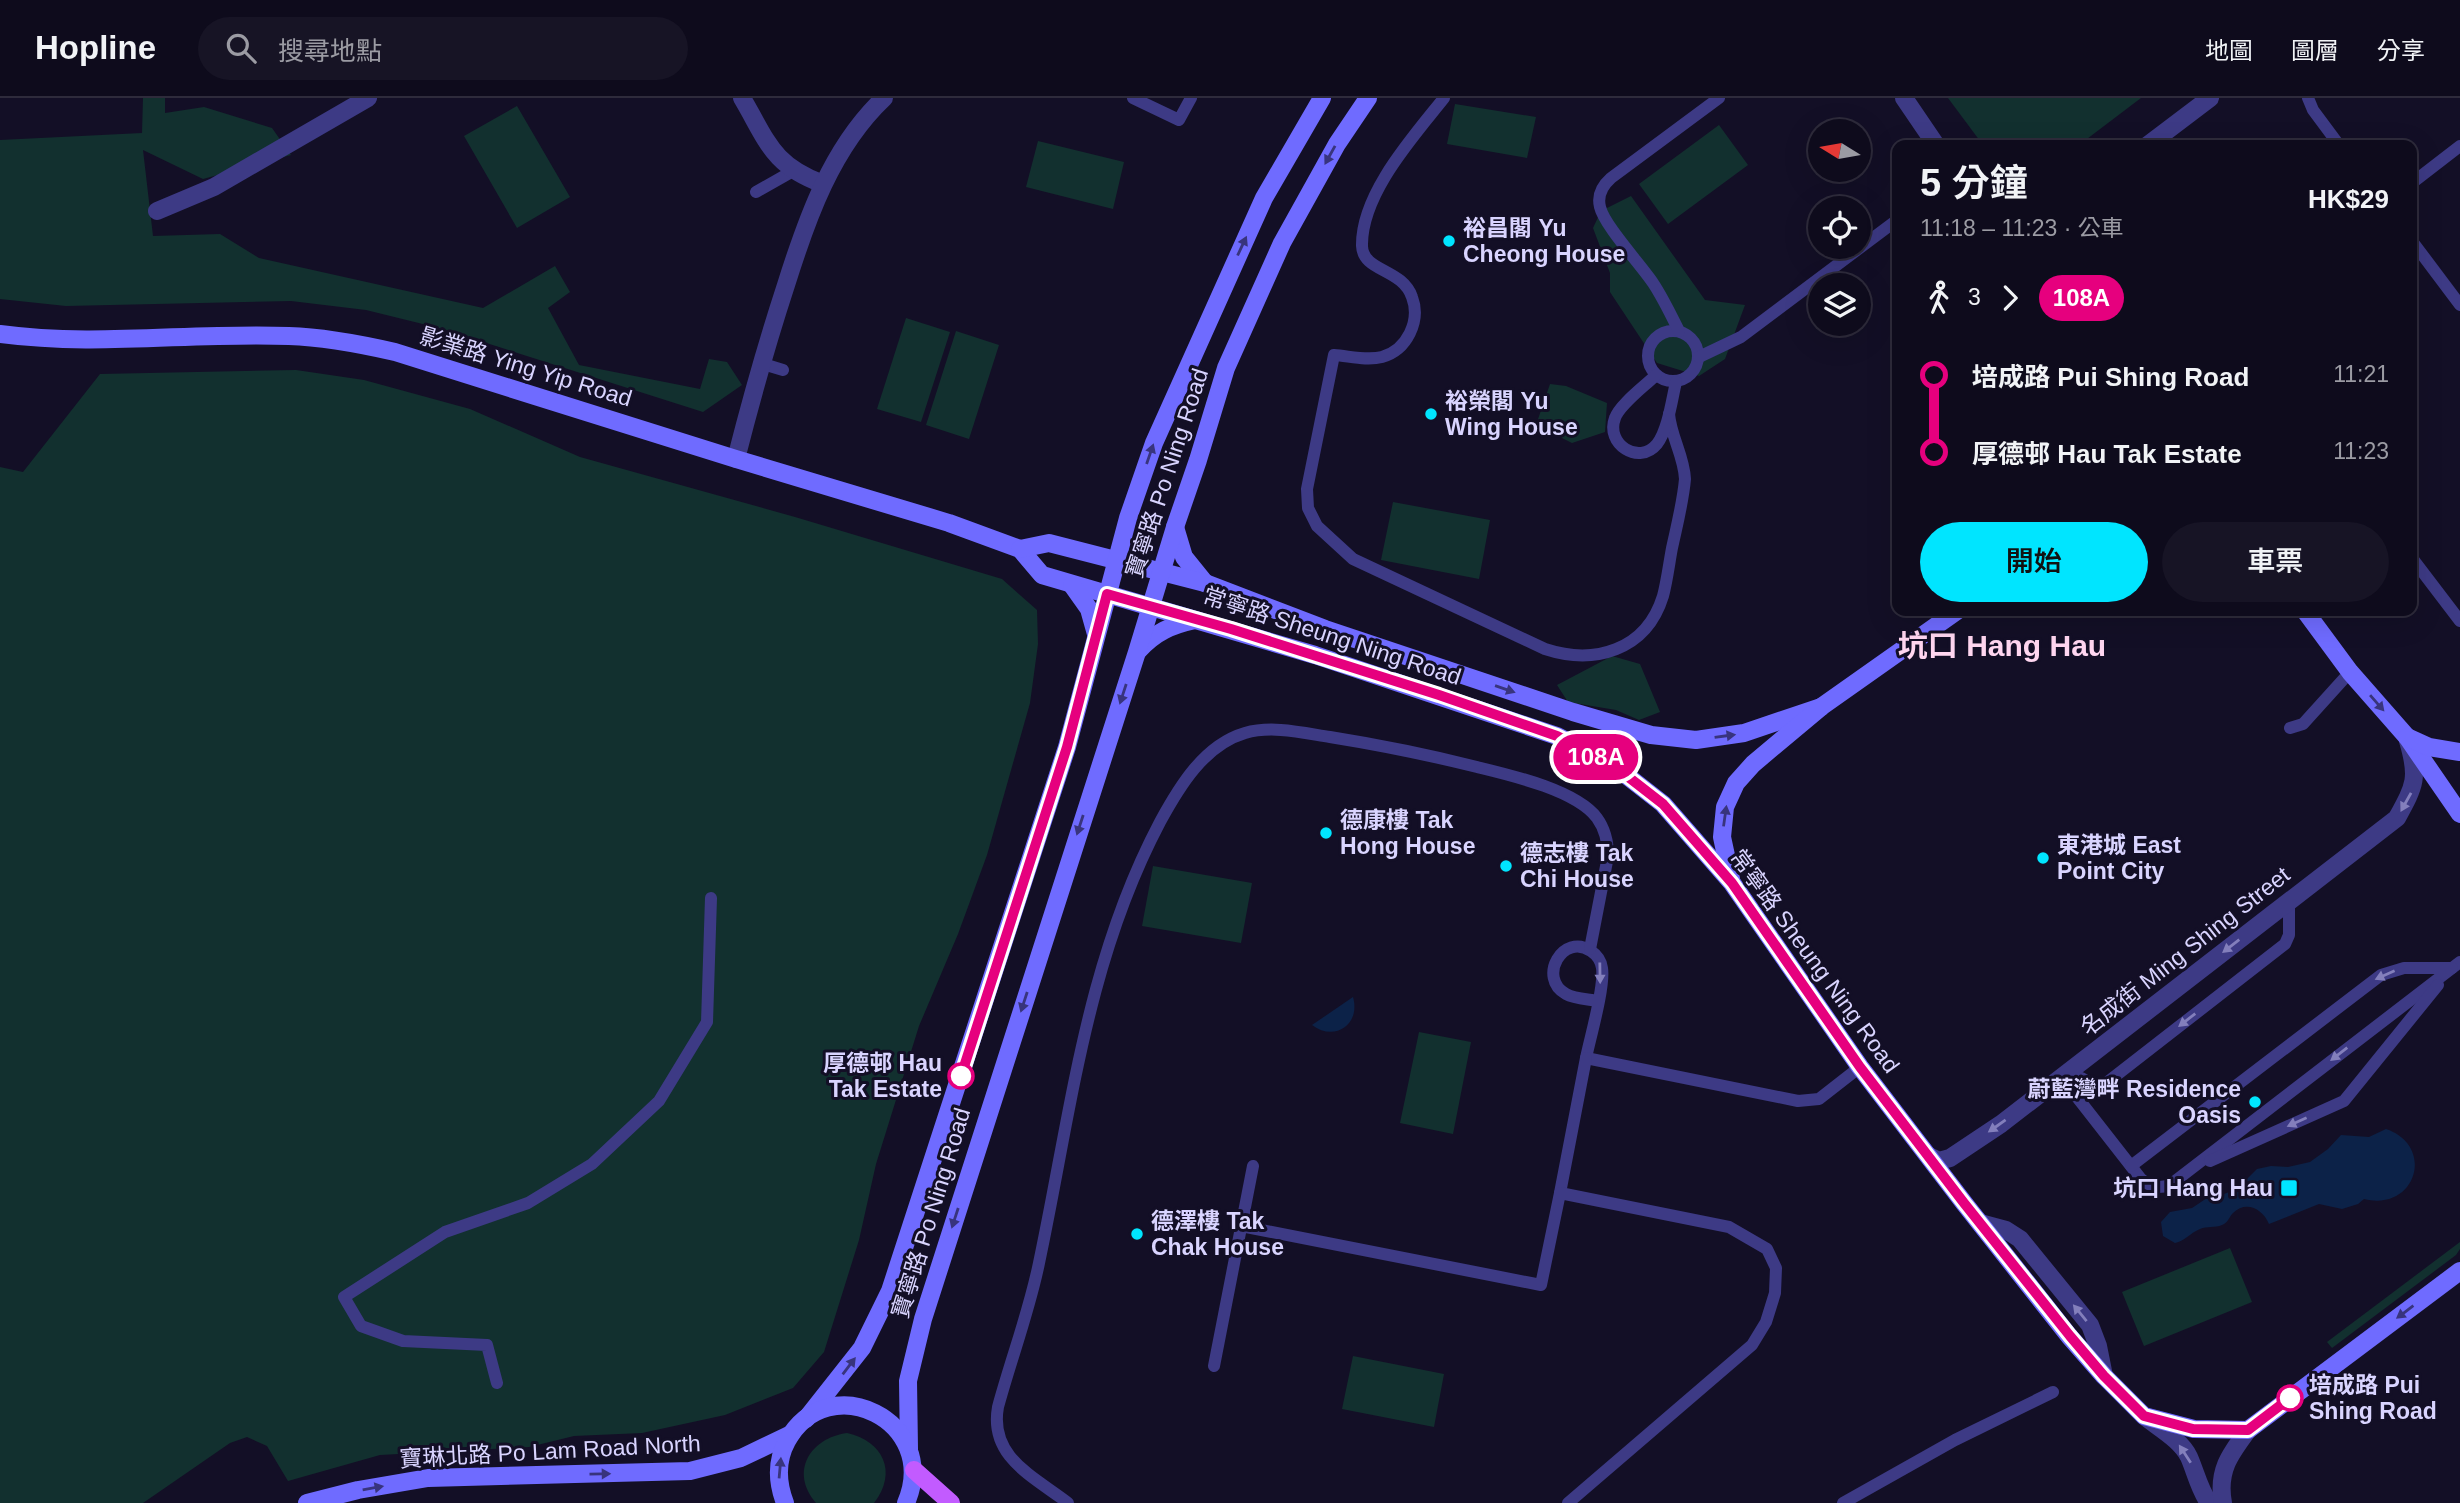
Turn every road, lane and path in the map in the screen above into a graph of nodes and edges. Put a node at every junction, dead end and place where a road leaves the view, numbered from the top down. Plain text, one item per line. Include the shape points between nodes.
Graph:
1 (368, 98) edge
2 (742, 98) edge
3 (884, 98) edge
4 (1133, 98) edge
5 (1191, 98) edge
6 (1322, 98) edge
7 (1368, 98) edge
8 (1444, 98) edge
9 (1719, 98) edge
10 (1904, 98) edge
11 (2210, 98) edge
12 (2308, 98) edge
13 (1933, 140) edge
14 (2155, 140) edge
15 (2335, 140) edge
16 (2460, 146) edge
17 (793, 171) junction
18 (2417, 179) edge
19 (823, 184) junction
20 (756, 192) dead end
21 (157, 211) dead end
22 (1892, 224) edge
23 (2417, 248) edge
24 (2460, 305) edge
25 (1679, 331) junction
26 (0, 334) edge
27 (1699, 357) junction
28 (760, 363) junction
29 (783, 370) dead end
30 (1656, 375) junction
31 (1676, 382) junction
32 (1669, 414) junction
33 (736, 459) junction
34 (1175, 527) junction
35 (1020, 549) junction
36 (1117, 559) junction
37 (2417, 565) edge
38 (1161, 571) junction
39 (1205, 583) junction
40 (1072, 585) junction
41 (1107, 594) junction
42 (1151, 606) junction
43 (1950, 616) edge
44 (2309, 616) edge
45 (1199, 620) junction
46 (2460, 621) edge
47 (1096, 634) junction
48 (1137, 652) junction
49 (2350, 672) junction
50 (1821, 707) junction
51 (2290, 727) dead end
52 (2407, 737) junction
53 (2460, 752) edge
54 (2460, 814) edge
55 (1732, 883) junction
56 (710, 898) dead end
57 (2289, 902) junction
58 (1590, 949) junction
59 (2456, 965) edge
60 (1597, 1002) junction
61 (1586, 1058) junction
62 (1860, 1067) junction
63 (2052, 1086) junction
64 (1929, 1156) junction
65 (1253, 1166) dead end
66 (2131, 1166) junction
67 (2189, 1170) junction
68 (1560, 1193) junction
69 (1241, 1226) junction
70 (2460, 1271) edge
71 (1213, 1366) dead end
72 (498, 1384) dead end
73 (2053, 1392) dead end
74 (2144, 1416) junction
75 (806, 1419) junction
76 (2248, 1430) junction
77 (791, 1434) junction
78 (909, 1448) junction
79 (914, 1470) junction
80 (307, 1503) edge
81 (785, 1503) edge
82 (906, 1503) edge
83 (951, 1503) edge
84 (1068, 1503) edge
85 (1568, 1503) edge
86 (1843, 1503) edge
87 (2209, 1503) edge
88 (2223, 1503) edge

1 - 21 street via 214,187
2 - 17 street via 775,155
3 - 19 street via 852,136
4 - 5 lane via 1179,120
36 -> 6 main road, 寶寧路 Po Ning Road via 1154,443 1201,336 1264,198
7 -> 34 main road, 寶寧路 Po Ning Road via 1337,144 1270,268 1226,368
8 - 32 lane via 1397,160 1368,212 1364,254 1375,268 1406,285 1412,296 1414,322 1392,352 1369,358 1334,355 1307,489 1308,508 1317,526 1353,559 1545,649 1564,656 1605,654 1641,632 1662,597 1685,479
9 - 25 lane via 1611,178 1599,197 1601,212 1653,282
10 - 13 street
11 - 14 street
12 - 15 lane
16 - 18 lane
17 - 19 street
17 - 20 lane
19 - 28 street
22 - 27 lane via 1741,337
23 - 24 lane
25 - 27 lane via 1693,341
25 - 30 lane via 1662,333 1651,345 1649,361
26 - 33 main road, 影業路 Ying Yip Road via 65,340 290,336 360,344
27 - 31 lane via 1694,371
28 - 29 lane
28 - 33 street
30 - 31 lane
30 - 32 lane via 1618,412 1614,436 1627,450 1646,451 1658,443
31 - 32 lane
33 - 35 main road, 影業路 Ying Yip Road
34 - 38 main road, 寶寧路 Po Ning Road
34 - 39 main road via 1184,557
35 - 36 main road, 影業路 Ying Yip Road via 1049,543
35 - 40 main road, 影業路 Ying Yip Road via 1042,575
36 - 38 main road, 常寧路 Sheung Ning Road
36 - 41 main road, 寶寧路 Po Ning Road
37 - 46 lane
38 - 39 main road, 常寧路 Sheung Ning Road
38 - 42 main road, 寶寧路 Po Ning Road
39 -> 50 main road, 常寧路 Sheung Ning Road via 1325,629 1651,735 1696,740 1744,733
40 - 41 main road, 影業路 Ying Yip Road
40 - 47 main road via 1089,609
41 - 42 main road, 常寧路 Sheung Ning Road
41 - 47 main road, 寶寧路 Po Ning Road
42 - 45 main road, 常寧路 Sheung Ning Road
42 - 48 main road, 寶寧路 Po Ning Road
43 - 50 main road
44 - 49 main road
45 - 48 main road via 1161,631
45 - 55 main road, 常寧路 Sheung Ning Road via 1557,736 1613,765 1663,804
75 -> 47 main road, 寶寧路 Po Ning Road via 862,1348 890,1291 1063,760
48 -> 78 main road, 寶寧路 Po Ning Road via 923,1318 908,1381
49 - 51 lane via 2303,724
49 -> 52 main road
55 -> 50 main road via 1722,837 1725,807 1736,783
52 - 53 main road via 2429,747
52 - 54 main road
52 -> 57 street, 名成街 Ming Shing Street via 2415,764 2413,788 2397,818
55 - 62 main road, 常寧路 Sheung Ning Road
56 - 72 lane via 707,1022 659,1101 592,1164 528,1203 445,1232 344,1297 361,1326 403,1341 487,1345
57 -> 63 street, 名成街 Ming Shing Street
57 -> 63 lane via 2285,944 2109,1081 2096,1085 2071,1077
58 -> 60 lane via 1602,966
58 - 60 lane via 1581,946 1562,951 1553,978 1564,993
58 - 84 lane via 1608,845 1596,816 1563,795 1459,762 1277,730 1247,732 1207,755 1175,795 1114,927 1068,1107 1039,1264 998,1407 996,1430 1005,1452
59 -> 66 lane via 2404,968 2381,975
59 -> 67 lane
59 -> 67 lane via 2344,1101
60 - 61 lane
61 - 62 lane via 1798,1101 1819,1099
61 - 68 lane
62 - 64 main road, 常寧路 Sheung Ning Road
63 -> 64 street, 名成街 Ming Shing Street via 1950,1158 1939,1161
63 - 66 lane via 2073,1092
74 -> 64 main road, 常寧路 Sheung Ning Road via 2104,1376
65 - 69 lane
66 - 67 lane via 2151,1187 2160,1188
68 - 69 lane via 1541,1286
68 - 85 lane via 1729,1227 1766,1249 1776,1268 1775,1293 1766,1322 1752,1345
69 - 71 lane
70 -> 76 main road
73 - 86 lane
74 - 76 main road via 2193,1429
87 -> 74 street, 常寧路 Sheung Ning Road via 2188,1456
75 - 77 main road, 寶寧路 Po Ning Road
75 - 78 main road via 833,1407 870,1410 898,1429
76 - 88 street via 2227,1458
80 -> 77 main road, 寶琳北路 Po Lam Road North via 428,1478 690,1471 741,1458
81 -> 77 main road via 779,1468
78 - 79 main road
79 - 82 main road
79 - 83 main road

